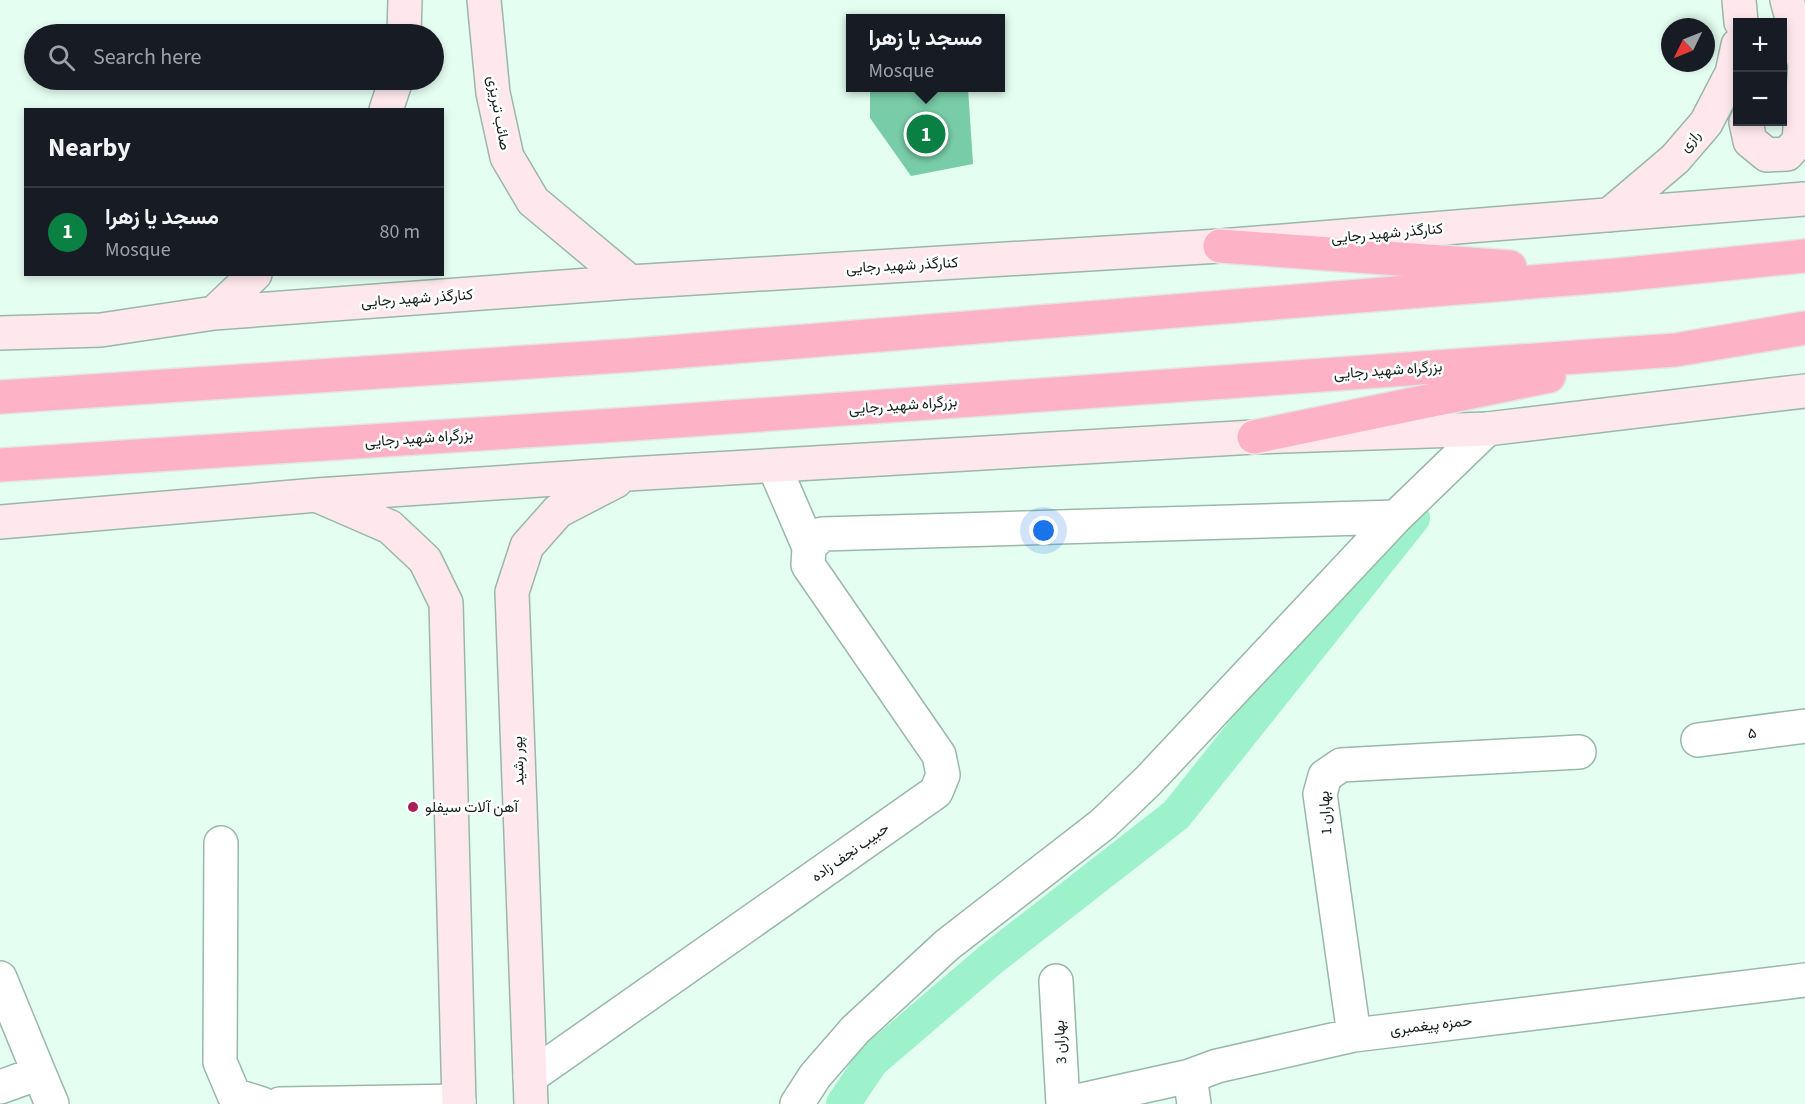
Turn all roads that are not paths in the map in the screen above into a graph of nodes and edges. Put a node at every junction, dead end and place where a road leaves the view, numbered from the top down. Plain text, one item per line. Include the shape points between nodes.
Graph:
1 (405, 0) edge
2 (484, 0) edge
3 (1739, 0) edge
4 (1787, 0) edge
5 (1741, 18) edge
6 (404, 24) edge
7 (1805, 65) edge
8 (1734, 72) edge
9 (393, 90) edge
10 (387, 108) edge
11 (1747, 126) edge
12 (1805, 199) edge
13 (1609, 215) junction
14 (1220, 246) junction
15 (1805, 256) edge
16 (1617, 274) junction
17 (253, 276) edge
18 (630, 282) junction
19 (214, 313) junction
20 (1805, 328) edge
21 (101, 330) junction
22 (0, 333) edge
23 (0, 350) edge
24 (1675, 350) junction
25 (1805, 391) edge
26 (0, 398) edge
27 (1487, 429) junction
28 (1254, 437) junction
29 (0, 465) edge
30 (774, 466) junction
31 (628, 474) junction
32 (317, 495) junction
33 (1396, 517) junction
34 (0, 522) edge
35 (809, 547) junction
36 (1805, 726) edge
37 (1698, 740) dead end
38 (1579, 752) dead end
39 (221, 843) dead end
40 (0, 978) edge
41 (1805, 980) edge
42 (1056, 981) dead end
43 (1354, 1035) junction
44 (39, 1073) junction
45 (0, 1088) edge
46 (530, 1090) edge
47 (1192, 1090) edge
48 (459, 1102) edge
49 (52, 1104) edge
50 (262, 1104) edge
51 (280, 1104) edge
52 (797, 1104) edge
53 (1063, 1104) edge

1 - 6 main road
2 - 18 main road, صائب تبریزی via 493,93 507,157 533,201
3 - 5 main road
4 - 7 main road
7 - 11 main road via 1799,141 1787,154 1767,155 1750,141
8 - 13 main road, رازی via 1706,123 1675,159
9 - 10 main road
12 - 13 main road, کنارگذر شهید رجایی
13 - 14 main road, کنارگذر شهید رجایی
14 - 16 highway
14 - 18 main road, کنارگذر شهید رجایی
15 - 16 highway
16 - 26 highway via 646,354
17 - 19 main road
18 - 19 main road, کنارگذر شهید رجایی
19 - 21 main road, کنارگذر شهید رجایی
20 - 24 highway, بزرگراه شهید رجایی
21 - 22 main road, کنارگذر شهید رجایی
21 - 23 main road
24 - 28 highway
24 - 29 highway, بزرگراه شهید رجایی
25 - 27 main road
27 - 28 main road
27 - 33 street
28 - 30 main road
30 - 31 main road
30 - 35 street, حبیب نجف زاده
31 - 32 main road
31 - 46 main road, پور رشید via 558,510 527,546 512,592
32 - 34 main road
32 - 48 main road via 390,527 425,560 446,603
33 - 35 street via 822,534
33 - 52 street via 1148,781 1103,824 947,945 855,1030 815,1076
35 - 46 street, حبیب نجف زاده via 808,565 939,755 943,775 936,792
36 - 37 street, ۵
38 - 43 street, بهاران 1 via 1341,765 1325,776 1320,794
39 - 50 street via 220,1062 234,1095
40 - 44 street
41 - 43 street, حمزه پیغمبری
42 - 53 street, بهاران 3
43 - 47 street, حمزه پیغمبری via 1217,1066
44 - 45 street
44 - 49 street
47 - 53 street, حمزه پیغمبری
48 - 51 street

